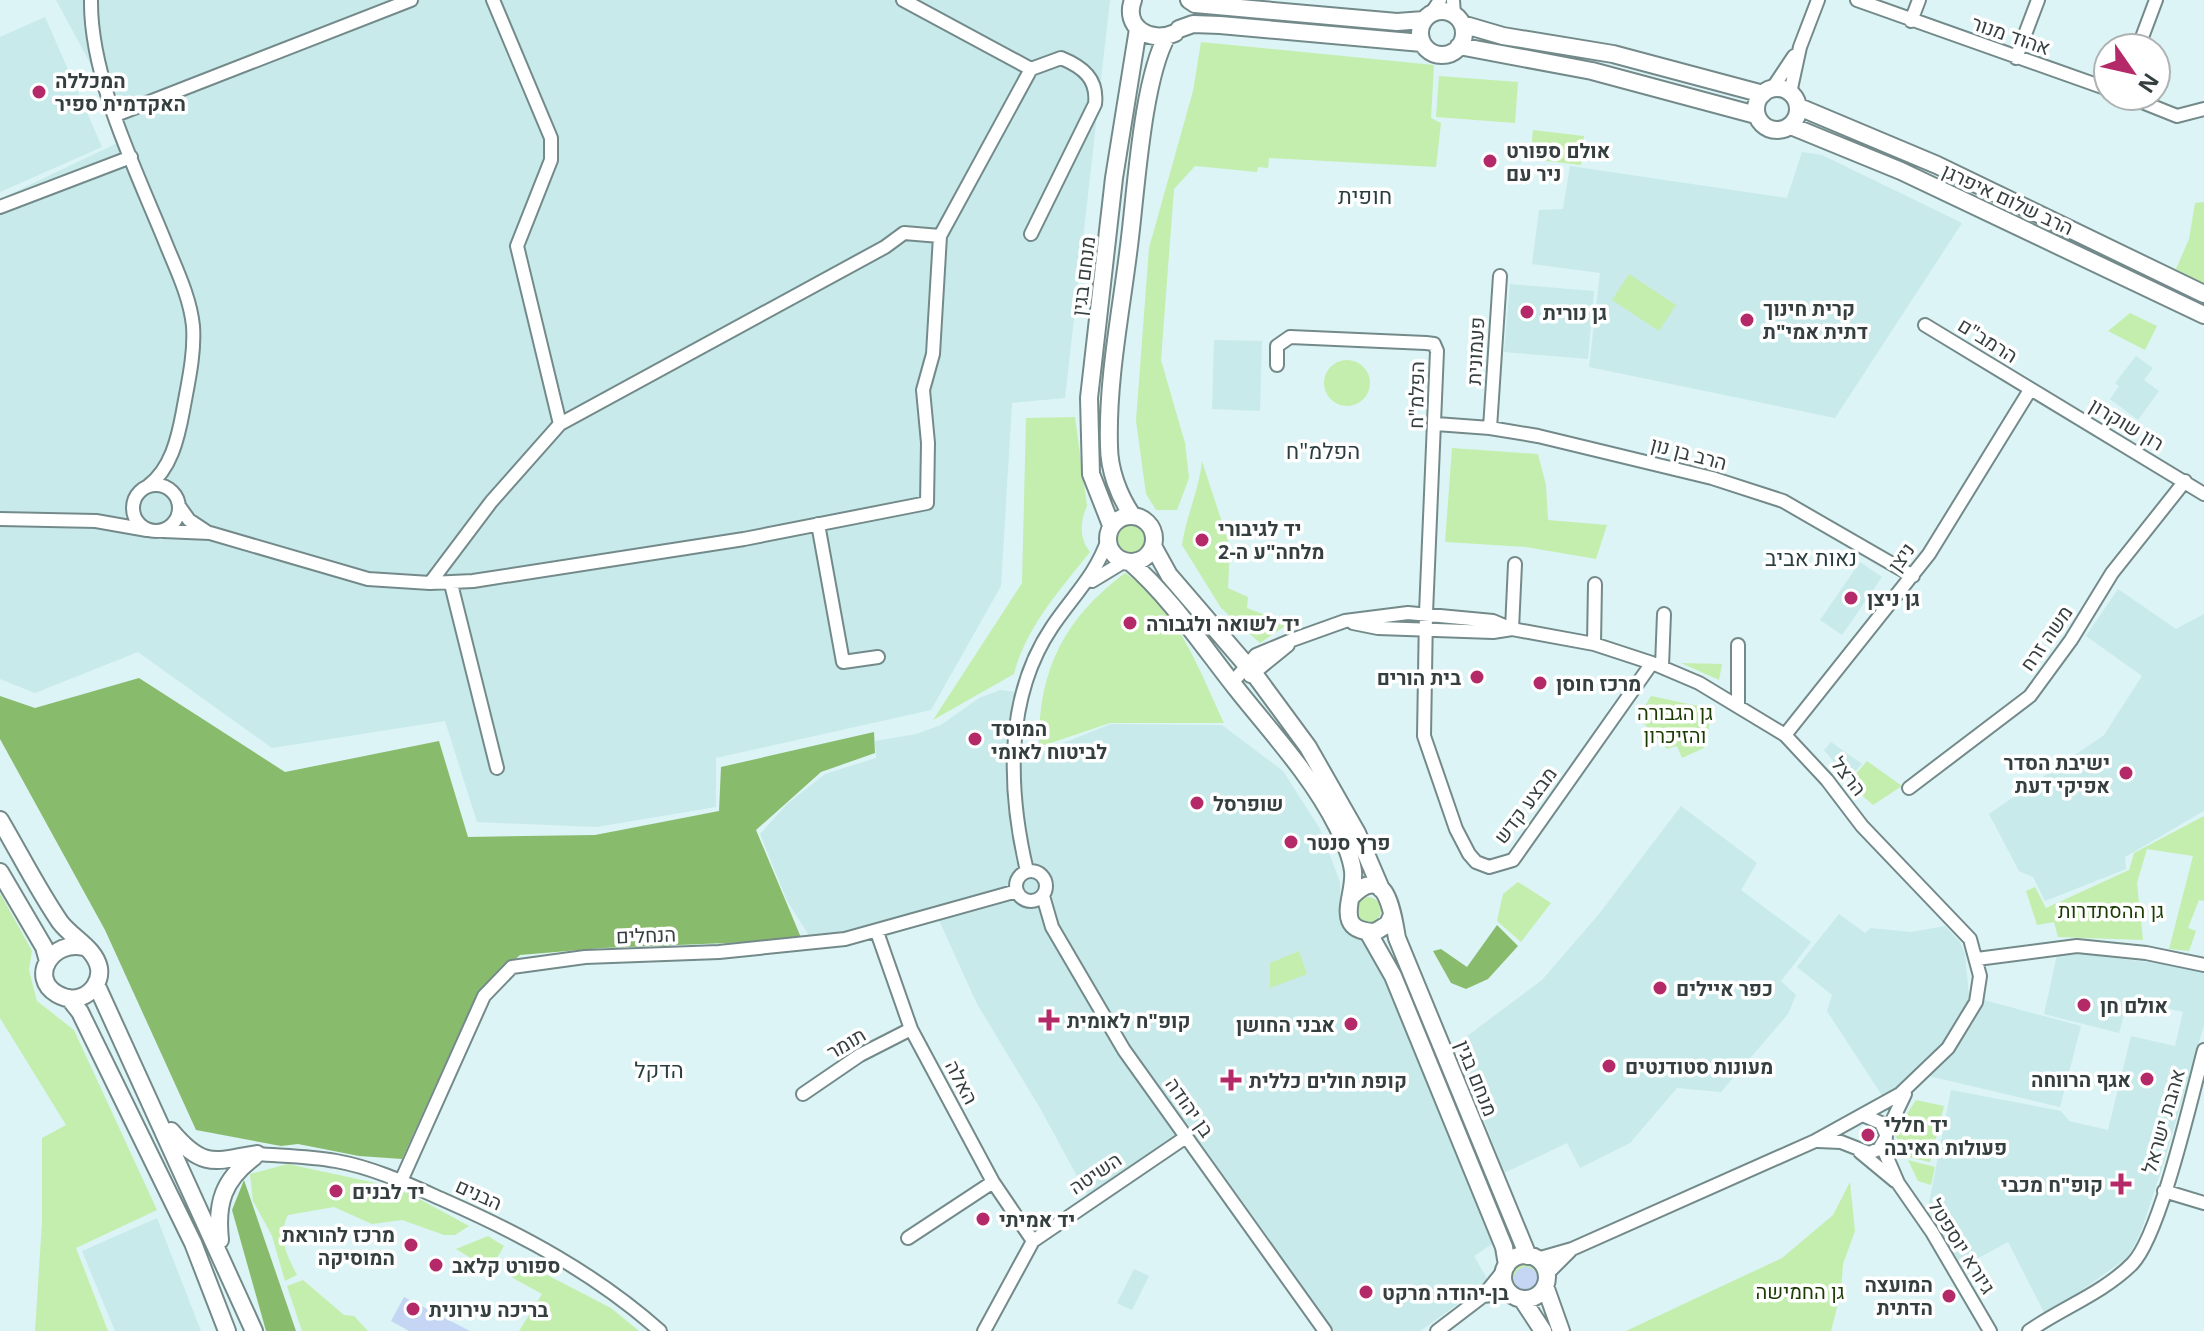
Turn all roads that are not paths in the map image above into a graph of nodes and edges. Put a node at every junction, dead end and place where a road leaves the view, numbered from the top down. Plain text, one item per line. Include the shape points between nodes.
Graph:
1 (91, 0) edge
2 (411, 0) edge
3 (493, 0) edge
4 (903, 0) edge
5 (1133, 0) edge
6 (1187, 0) edge
7 (1818, 0) edge
8 (1857, 0) edge
9 (1919, 0) edge
10 (2038, 0) edge
11 (2156, 0) edge
12 (1432, 11) edge
13 (1457, 13) edge
14 (1911, 21) junction
15 (1138, 29) junction
16 (2144, 32) edge
17 (1173, 33) junction
18 (1422, 43) junction
19 (1459, 46) junction
20 (1800, 47) junction
21 (2016, 58) junction
22 (1031, 69) junction
23 (2092, 84) edge
24 (1767, 91) junction
25 (1795, 100) junction
26 (2204, 109) edge
27 (2167, 112) edge
28 (116, 115) junction
29 (1756, 115) junction
30 (1791, 126) junction
31 (131, 157) junction
32 (0, 207) edge
33 (1031, 234) dead end
34 (940, 236) junction
35 (1500, 276) dead end
36 (2204, 294) edge
37 (2204, 315) edge
38 (1925, 325) dead end
39 (1277, 365) dead end
40 (2030, 390) junction
41 (560, 424) junction
42 (1436, 424) junction
43 (1490, 428) junction
44 (173, 451) junction
45 (2185, 481) junction
46 (148, 486) junction
47 (172, 492) junction
48 (2204, 494) edge
49 (134, 500) junction
50 (179, 506) junction
51 (1132, 515) junction
52 (0, 519) edge
53 (25, 519) junction
54 (96, 521) junction
55 (818, 524) junction
56 (0, 527) edge
57 (147, 530) junction
58 (163, 531) junction
59 (1110, 532) junction
60 (210, 533) junction
61 (1153, 546) junction
62 (1127, 562) junction
63 (1515, 564) dead end
64 (1913, 576) junction
65 (430, 583) junction
66 (451, 584) junction
67 (1595, 584) dead end
68 (1083, 588) junction
69 (1426, 613) junction
70 (1664, 614) dead end
71 (1345, 621) junction
72 (1425, 627) junction
73 (1512, 629) junction
74 (1594, 644) junction
75 (1738, 645) dead end
76 (878, 657) dead end
77 (1657, 664) junction
78 (1250, 670) junction
79 (1232, 683) junction
80 (1738, 705) junction
81 (1785, 735) junction
82 (497, 768) dead end
83 (1909, 788) dead end
84 (0, 820) edge
85 (1027, 871) junction
86 (0, 872) edge
87 (1381, 889) junction
88 (1017, 891) junction
89 (1043, 896) junction
90 (1351, 897) junction
91 (1392, 915) junction
92 (877, 932) junction
93 (1368, 932) junction
94 (84, 947) junction
95 (1977, 959) junction
96 (48, 961) junction
97 (2204, 965) edge
98 (96, 984) junction
99 (69, 998) junction
100 (911, 1029) junction
101 (2204, 1050) edge
102 (1916, 1080) junction
103 (803, 1094) dead end
104 (156, 1112) junction
105 (1860, 1118) junction
106 (1885, 1136) junction
107 (1186, 1137) junction
108 (1815, 1141) junction
109 (1857, 1150) junction
110 (257, 1154) junction
111 (401, 1181) junction
112 (993, 1182) junction
113 (1898, 1183) junction
114 (2164, 1191) junction
115 (2204, 1203) edge
116 (908, 1238) dead end
117 (1033, 1241) junction
118 (1572, 1249) junction
119 (222, 1254) junction
120 (1532, 1257) junction
121 (1506, 1268) junction
122 (1546, 1280) junction
123 (1483, 1296) junction
124 (1516, 1296) junction
125 (227, 1331) edge
126 (254, 1331) edge
127 (660, 1331) edge
128 (984, 1331) edge
129 (1325, 1331) edge
130 (1437, 1331) edge
131 (1543, 1331) edge
132 (1561, 1331) edge
133 (1990, 1331) edge
134 (2029, 1331) edge

1 - 28 street via 93,36
2 - 28 street
3 - 41 street via 551,138 551,160 517,246
4 - 22 street
5 - 15 main road, מנחם בגין via 1130,17
6 - 12 main road via 1382,21
6 - 17 main road, מנחם בגין via 1186,16
7 - 20 street
8 - 14 street, אהוד מנור
9 - 14 street
10 - 21 street
11 - 16 street
12 - 13 main road
12 - 18 main road via 1420,32
13 - 19 main road
13 - 24 main road via 1503,36 1613,54
14 - 21 street, אהוד מנור
15 - 17 main road via 1148,35
15 - 59 main road, מנחם בגין via 1114,178 1089,398 1091,474
17 - 18 main road via 1193,24 1220,25
17 - 51 main road, מנחם בגין via 1156,61 1110,408 1113,472
18 - 19 main road via 1441,55
19 - 29 main road via 1592,71
20 - 24 street
20 - 25 street
21 - 23 street, אהוד מנור
22 - 33 street via 1061,58 1089,74 1097,90 1095,104
22 - 34 street
24 - 25 main road
24 - 29 main road via 1756,104
25 - 30 main road
25 - 36 main road, הרב שלום איפרגן
26 - 27 street via 2177,116
28 - 31 street
29 - 30 main road via 1770,130
30 - 37 main road, הרב שלום איפרגן via 1901,171
31 - 32 street
31 - 44 street via 181,281 192,323 191,368
34 - 41 street via 904,233
34 - 55 street via 933,354 923,390 927,503
35 - 43 street, פעמונית
38 - 40 street, הרמב"ם
39 - 42 street, הפלמ"ח via 1277,346 1290,337 1434,344
40 - 45 street, רון שוקרון
40 - 64 street, ניצן
41 - 65 street via 491,502
42 - 43 street, הרב בן נון
42 - 69 street, הפלמ"ח
43 - 64 street, הרב בן נון via 1645,461 1783,501
44 - 46 street
44 - 47 street
45 - 48 street, רון שוקרון
45 - 83 street, משה זרח via 2112,573 2030,696
46 - 47 street via 161,485
46 - 49 street
47 - 50 street
49 - 54 street via 122,512
49 - 57 street via 135,519
50 - 58 street via 175,521
50 - 60 street
51 - 59 main road
51 - 61 main road via 1149,523
52 - 53 street
53 - 54 street
53 - 56 street
54 - 57 street
55 - 66 street
55 - 76 street via 843,662
57 - 58 street
58 - 60 street
59 - 62 main road via 1114,555
59 - 68 street
60 - 65 street via 368,579
61 - 62 main road via 1145,558
61 - 78 main road via 1169,575
62 - 68 street
62 - 79 main road via 1154,586
63 - 73 street
64 - 81 street, ניצן
65 - 66 street
66 - 82 street
67 - 74 street
68 - 85 street via 1051,628 1032,666 1018,720 1014,783
69 - 71 street, הרצל
69 - 72 street, הפלמ"ח
69 - 73 street, הרצל via 1493,621
70 - 77 street
71 - 72 street, הרצל via 1378,628
71 - 78 street, הרצל via 1292,640
72 - 73 street, הרצל
72 - 77 street, מבצע קדש via 1424,736 1456,829 1469,854 1489,867 1513,860
73 - 74 street, הרצל
74 - 77 street, הרצל
75 - 80 street
77 - 80 street, הרצל
78 - 79 street, הרצל
78 - 87 main road via 1335,791
79 - 90 main road via 1336,823 1353,869
80 - 81 street, הרצל
81 - 95 street, הרצל via 1862,826 1956,922
84 - 94 main road via 60,922
85 - 88 street via 1017,881
85 - 89 street via 1044,877
86 - 96 main road
87 - 90 main road via 1362,888
87 - 91 main road via 1391,899
88 - 89 street via 1029,901
88 - 92 street, הנחלים
89 - 107 street, בן יהודה via 1052,927 1124,1050
90 - 93 main road via 1350,919
91 - 93 main road via 1383,928
91 - 120 main road, מנחם בגין via 1397,938
92 - 100 street, האלה
92 - 111 street, הנחלים via 807,944 585,957 512,967 484,996
93 - 121 main road, מנחם בגין via 1393,976 1504,1247
94 - 96 main road via 66,946
94 - 98 main road via 98,967
95 - 97 street via 2077,946
95 - 102 street via 1980,988 1968,1018
96 - 99 main road via 49,986
98 - 99 main road via 83,996
98 - 104 main road
99 - 125 main road via 193,1243
100 - 103 street, תומר via 860,1055
100 - 112 street, האלה
101 - 114 street, אהבת ישראל
102 - 105 street
102 - 106 street
104 - 110 main road via 197,1157 222,1162
104 - 119 main road
105 - 106 street via 1881,1123
105 - 108 street
105 - 109 street via 1849,1137
106 - 109 street via 1875,1152
106 - 113 street, גיורא יוספטל via 1887,1161
107 - 117 street, השיטה
107 - 129 street, בן יהודה
108 - 109 street via 1841,1142
108 - 118 street
109 - 113 street, גיורא יוספטל
110 - 111 street, הבנים via 338,1162
110 - 119 main road via 224,1189 217,1212
111 - 127 street, הבנים via 559,1256
112 - 116 street
112 - 117 street, האלה
113 - 133 street, גיורא יוספטל
114 - 115 street
114 - 134 street, אהבת ישראל via 2136,1261
117 - 128 street, השיטה
118 - 120 street
118 - 122 street
119 - 126 main road
120 - 121 main road via 1515,1258
120 - 122 main road
121 - 123 street
121 - 124 main road via 1503,1282
122 - 124 main road via 1536,1296
122 - 132 main road
123 - 124 street
123 - 130 street
124 - 131 main road

